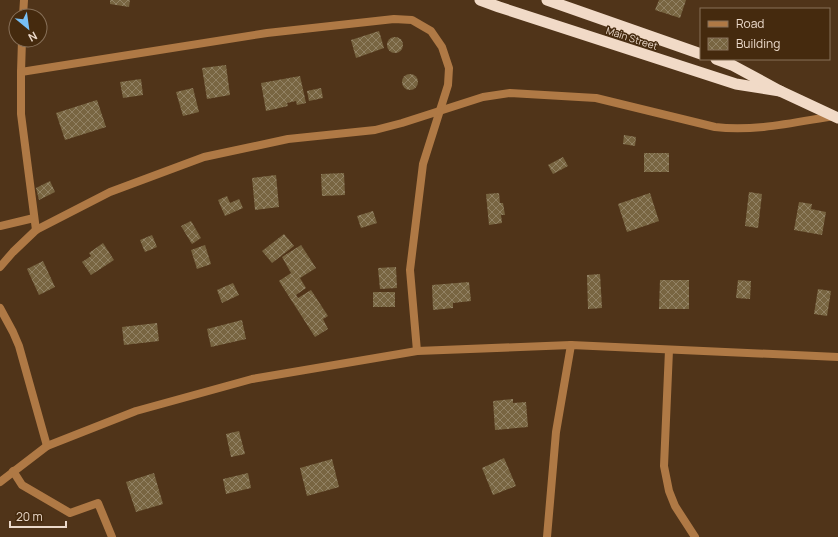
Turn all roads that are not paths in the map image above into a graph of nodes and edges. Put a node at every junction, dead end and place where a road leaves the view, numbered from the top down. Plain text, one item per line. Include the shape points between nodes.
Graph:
1 (480, 0) edge
2 (547, 0) edge
3 (22, 48) edge
4 (700, 54) edge
5 (719, 60) edge
6 (21, 72) junction
7 (780, 91) junction
8 (440, 111) junction
9 (836, 117) edge
10 (34, 218) junction
11 (0, 226) edge
12 (36, 230) junction
13 (0, 267) edge
14 (0, 308) edge
15 (571, 345) junction
16 (669, 350) junction
17 (416, 351) junction
18 (838, 357) edge
19 (47, 446) junction
20 (13, 471) junction
21 (0, 482) edge
22 (112, 537) edge
23 (547, 537) edge
24 (695, 537) edge

1 - 7 highway, Main Street via 736,84
2 - 4 highway, Main Street
3 - 6 street
5 - 7 highway, Main Street
6 - 8 street via 267,33 394,18 412,20 431,31 442,47 449,68 448,85
6 - 10 street via 21,114
7 - 9 highway, Main Street
8 - 9 street via 483,97 510,93 596,98 716,128 750,128
8 - 12 street via 375,130 288,139 204,157 110,192
8 - 17 street via 423,164 410,270
10 - 11 street
10 - 12 street
12 - 13 street
14 - 19 street via 19,346
15 - 16 street
15 - 17 street
15 - 23 street via 556,432
16 - 18 street
16 - 24 street via 664,466 668,491
17 - 19 street via 252,379 136,411
19 - 20 street
20 - 21 street
20 - 22 street via 22,485 70,513 98,503

